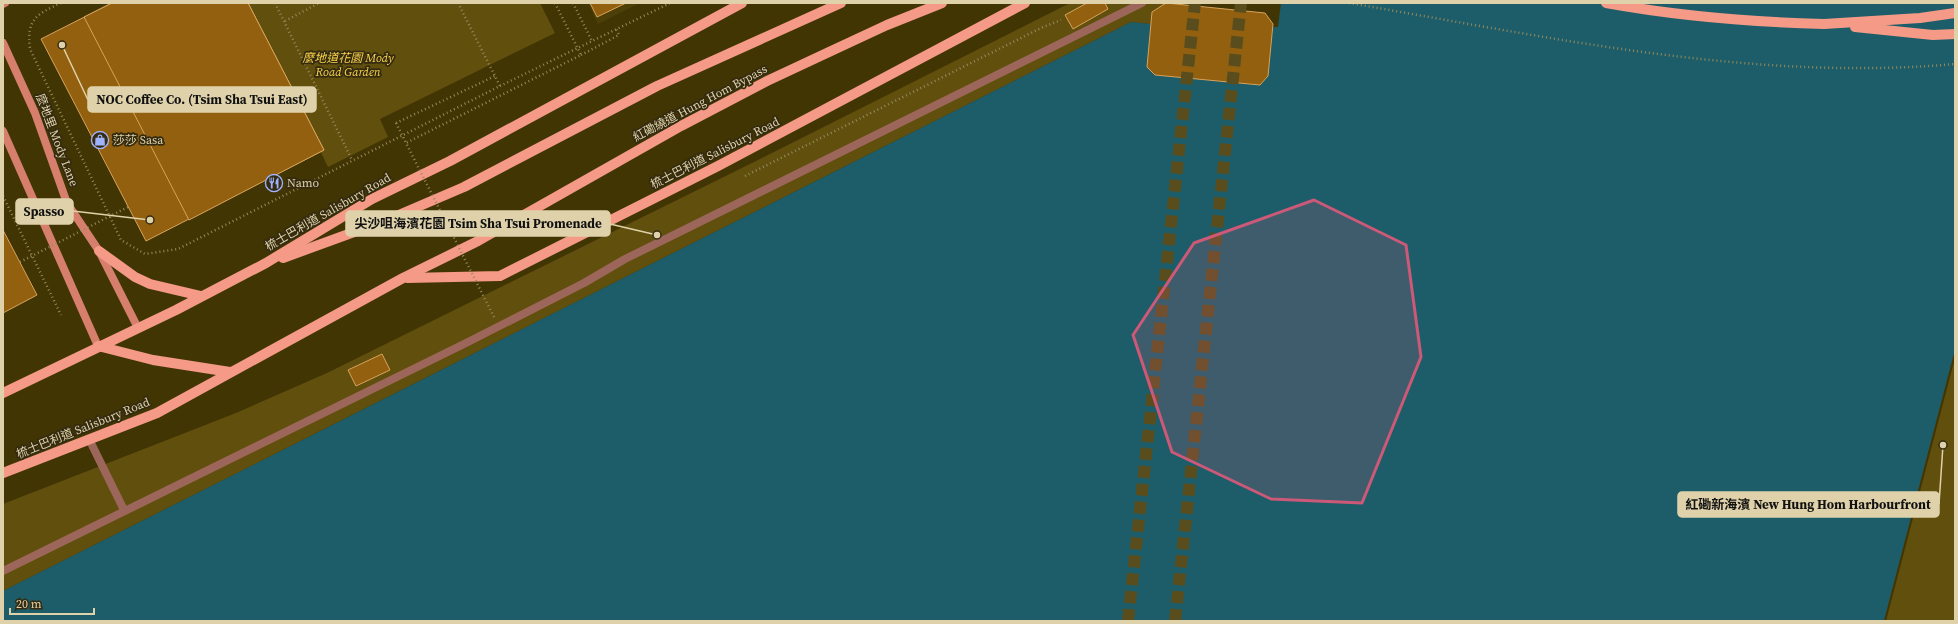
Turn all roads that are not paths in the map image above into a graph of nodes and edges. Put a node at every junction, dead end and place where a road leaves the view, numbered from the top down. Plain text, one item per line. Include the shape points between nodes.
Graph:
1 (742, 3) edge
2 (840, 3) edge
3 (942, 3) edge
4 (1025, 3) edge
5 (1142, 3) edge
6 (1606, 3) edge
7 (1955, 13) edge
8 (1824, 24) junction
9 (1955, 34) edge
10 (3, 43) edge
11 (3, 131) edge
12 (478, 241) joint
13 (99, 251) junction
14 (266, 263) junction
15 (403, 278) junction
16 (201, 296) junction
17 (138, 328) junction
18 (98, 346) junction
19 (230, 372) junction
20 (3, 393) edge
21 (88, 439) junction
22 (3, 473) edge
23 (124, 510) junction
24 (3, 571) edge

1 - 14 main road, 梳士巴利道 Salisbury Road via 450,161 372,199
2 - 14 main road, 梳士巴利道 Salisbury Road via 657,86 464,187 387,220
3 - 12 main road, 紅磡繞道 Hung Hom Bypass via 887,25 767,81 681,126
4 - 15 main road, 梳士巴利道 Salisbury Road via 718,166 500,276
5 - 23 street via 625,259 584,283 459,346
6 - 8 main road, bridge via 1684,15
7 - 8 main road via 1920,18
8 - 9 main road via 1933,35
10 - 13 street, 麼地里 Mody Lane via 36,113 67,203
11 - 18 street
12 - 15 main road, 梳士巴利道 Salisbury Road
13 - 16 main road via 135,277 150,284
13 - 17 street, 麼地里 Mody Lane
14 - 16 main road, 梳士巴利道 Salisbury Road
15 - 19 main road, 梳士巴利道 Salisbury Road
16 - 17 main road, 梳士巴利道 Salisbury Road
17 - 18 main road, 梳士巴利道 Salisbury Road
18 - 19 main road via 153,360
18 - 20 main road, 梳士巴利道 Salisbury Road
19 - 21 main road, 梳士巴利道 Salisbury Road via 157,413
21 - 22 main road, 梳士巴利道 Salisbury Road
21 - 23 street
23 - 24 street

